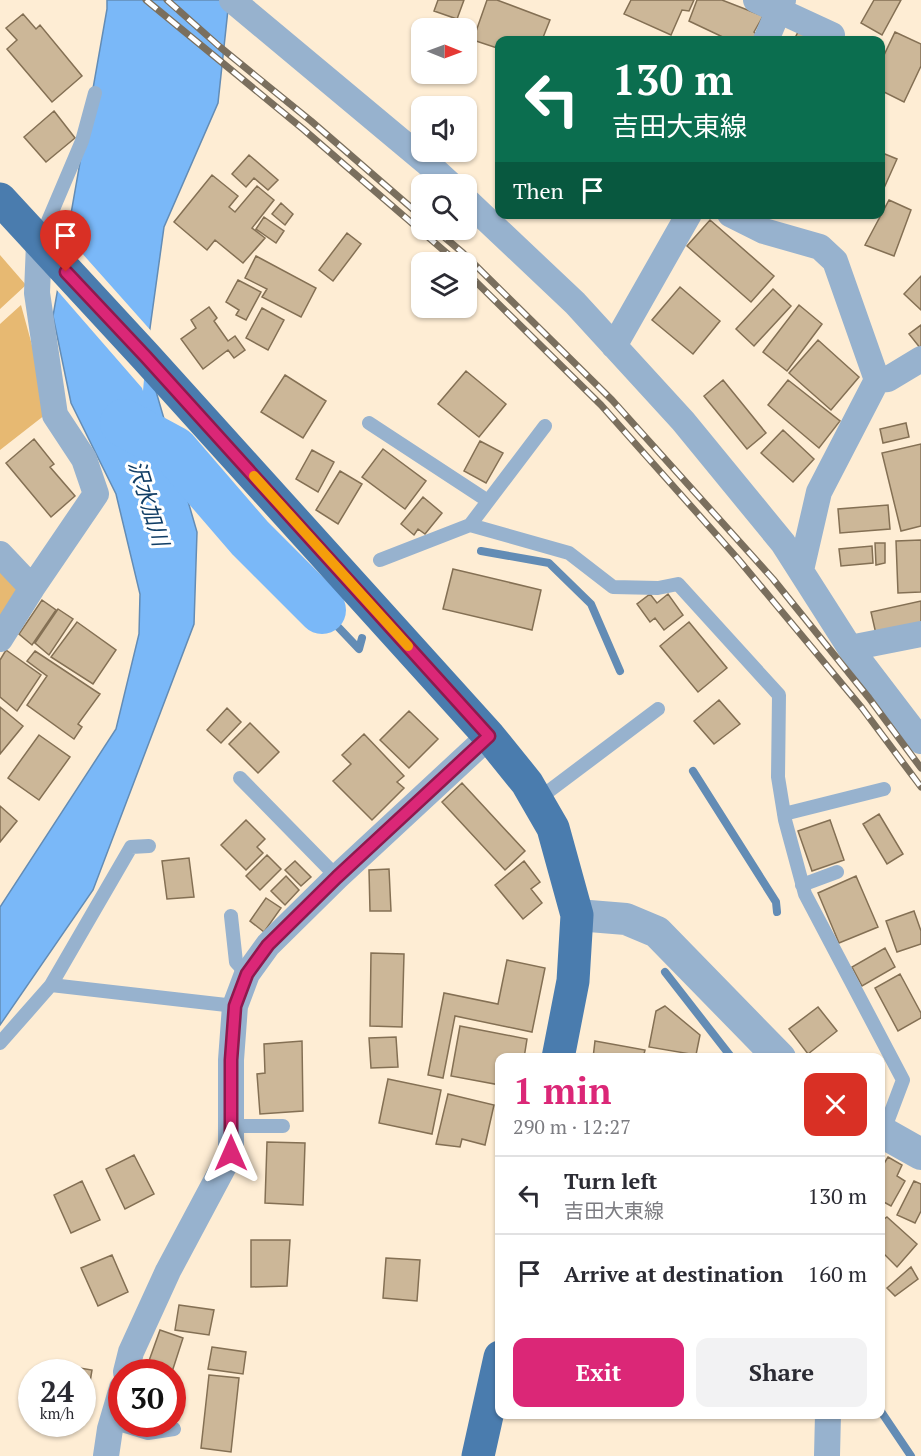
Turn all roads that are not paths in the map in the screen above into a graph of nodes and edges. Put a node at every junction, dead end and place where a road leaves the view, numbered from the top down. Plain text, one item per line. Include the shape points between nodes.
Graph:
1 (232, 0) edge
2 (756, 0) edge
3 (781, 5) edge
4 (832, 35) dead end
5 (768, 36) edge
6 (95, 93) dead end
7 (439, 174) edge
8 (0, 199) edge
9 (477, 210) edge
10 (685, 219) edge
11 (740, 219) edge
12 (44, 249) junction
13 (614, 346) junction
14 (921, 359) edge
15 (877, 380) junction
16 (369, 423) dead end
17 (545, 426) dead end
18 (488, 501) junction
19 (470, 525) junction
20 (0, 554) edge
21 (380, 560) dead end
22 (801, 570) junction
23 (32, 588) junction
24 (921, 634) edge
25 (0, 639) edge
26 (850, 648) junction
27 (658, 709) dead end
28 (489, 736) junction
29 (921, 741) edge
30 (240, 778) dead end
31 (884, 789) dead end
32 (537, 800) junction
33 (784, 814) junction
34 (149, 846) dead end
35 (837, 872) dead end
36 (337, 877) junction
37 (802, 885) junction
38 (577, 915) junction
39 (231, 916) dead end
40 (247, 974) junction
41 (51, 985) junction
42 (235, 1006) junction
43 (0, 1043) edge
44 (559, 1053) edge
45 (775, 1053) edge
46 (885, 1125) edge
47 (231, 1126) junction
48 (283, 1126) dead end
49 (885, 1134) edge
50 (921, 1154) edge
51 (129, 1359) edge
52 (495, 1380) edge
53 (828, 1419) edge
54 (109, 1437) edge
55 (106, 1456) edge
56 (478, 1456) edge
57 (827, 1456) edge

1 - 7 street
2 - 3 street
3 - 4 street
3 - 5 street
6 - 12 lane
8 - 12 main road
9 - 13 street via 575,303
10 - 13 street
11 - 15 street via 764,231 820,247 835,261
12 - 23 street via 37,293 55,415 84,459 96,494
12 - 28 main road
13 - 22 street via 683,421
14 - 15 street via 888,379
15 - 22 street via 819,492
16 - 18 lane
17 - 18 lane
18 - 19 lane
19 - 21 lane
19 - 33 lane via 569,553 613,586 657,588 678,584 779,695 778,777
20 - 23 street
22 - 26 street
23 - 25 street
24 - 26 street
26 - 29 street
27 - 32 lane
28 - 32 main road
28 - 36 street
30 - 36 lane
31 - 33 lane
32 - 38 main road via 553,828
33 - 37 lane
34 - 41 lane via 131,847
35 - 37 lane
36 - 40 street via 268,945
37 - 46 lane via 903,1080
38 - 44 main road via 573,981
38 - 45 street via 626,919 657,932
39 - 40 lane via 236,962
40 - 42 street
41 - 42 lane
41 - 43 lane
42 - 47 street
47 - 48 lane
47 - 51 street via 231,1153 168,1271
49 - 50 street
52 - 56 main road
53 - 57 street
54 - 55 street

